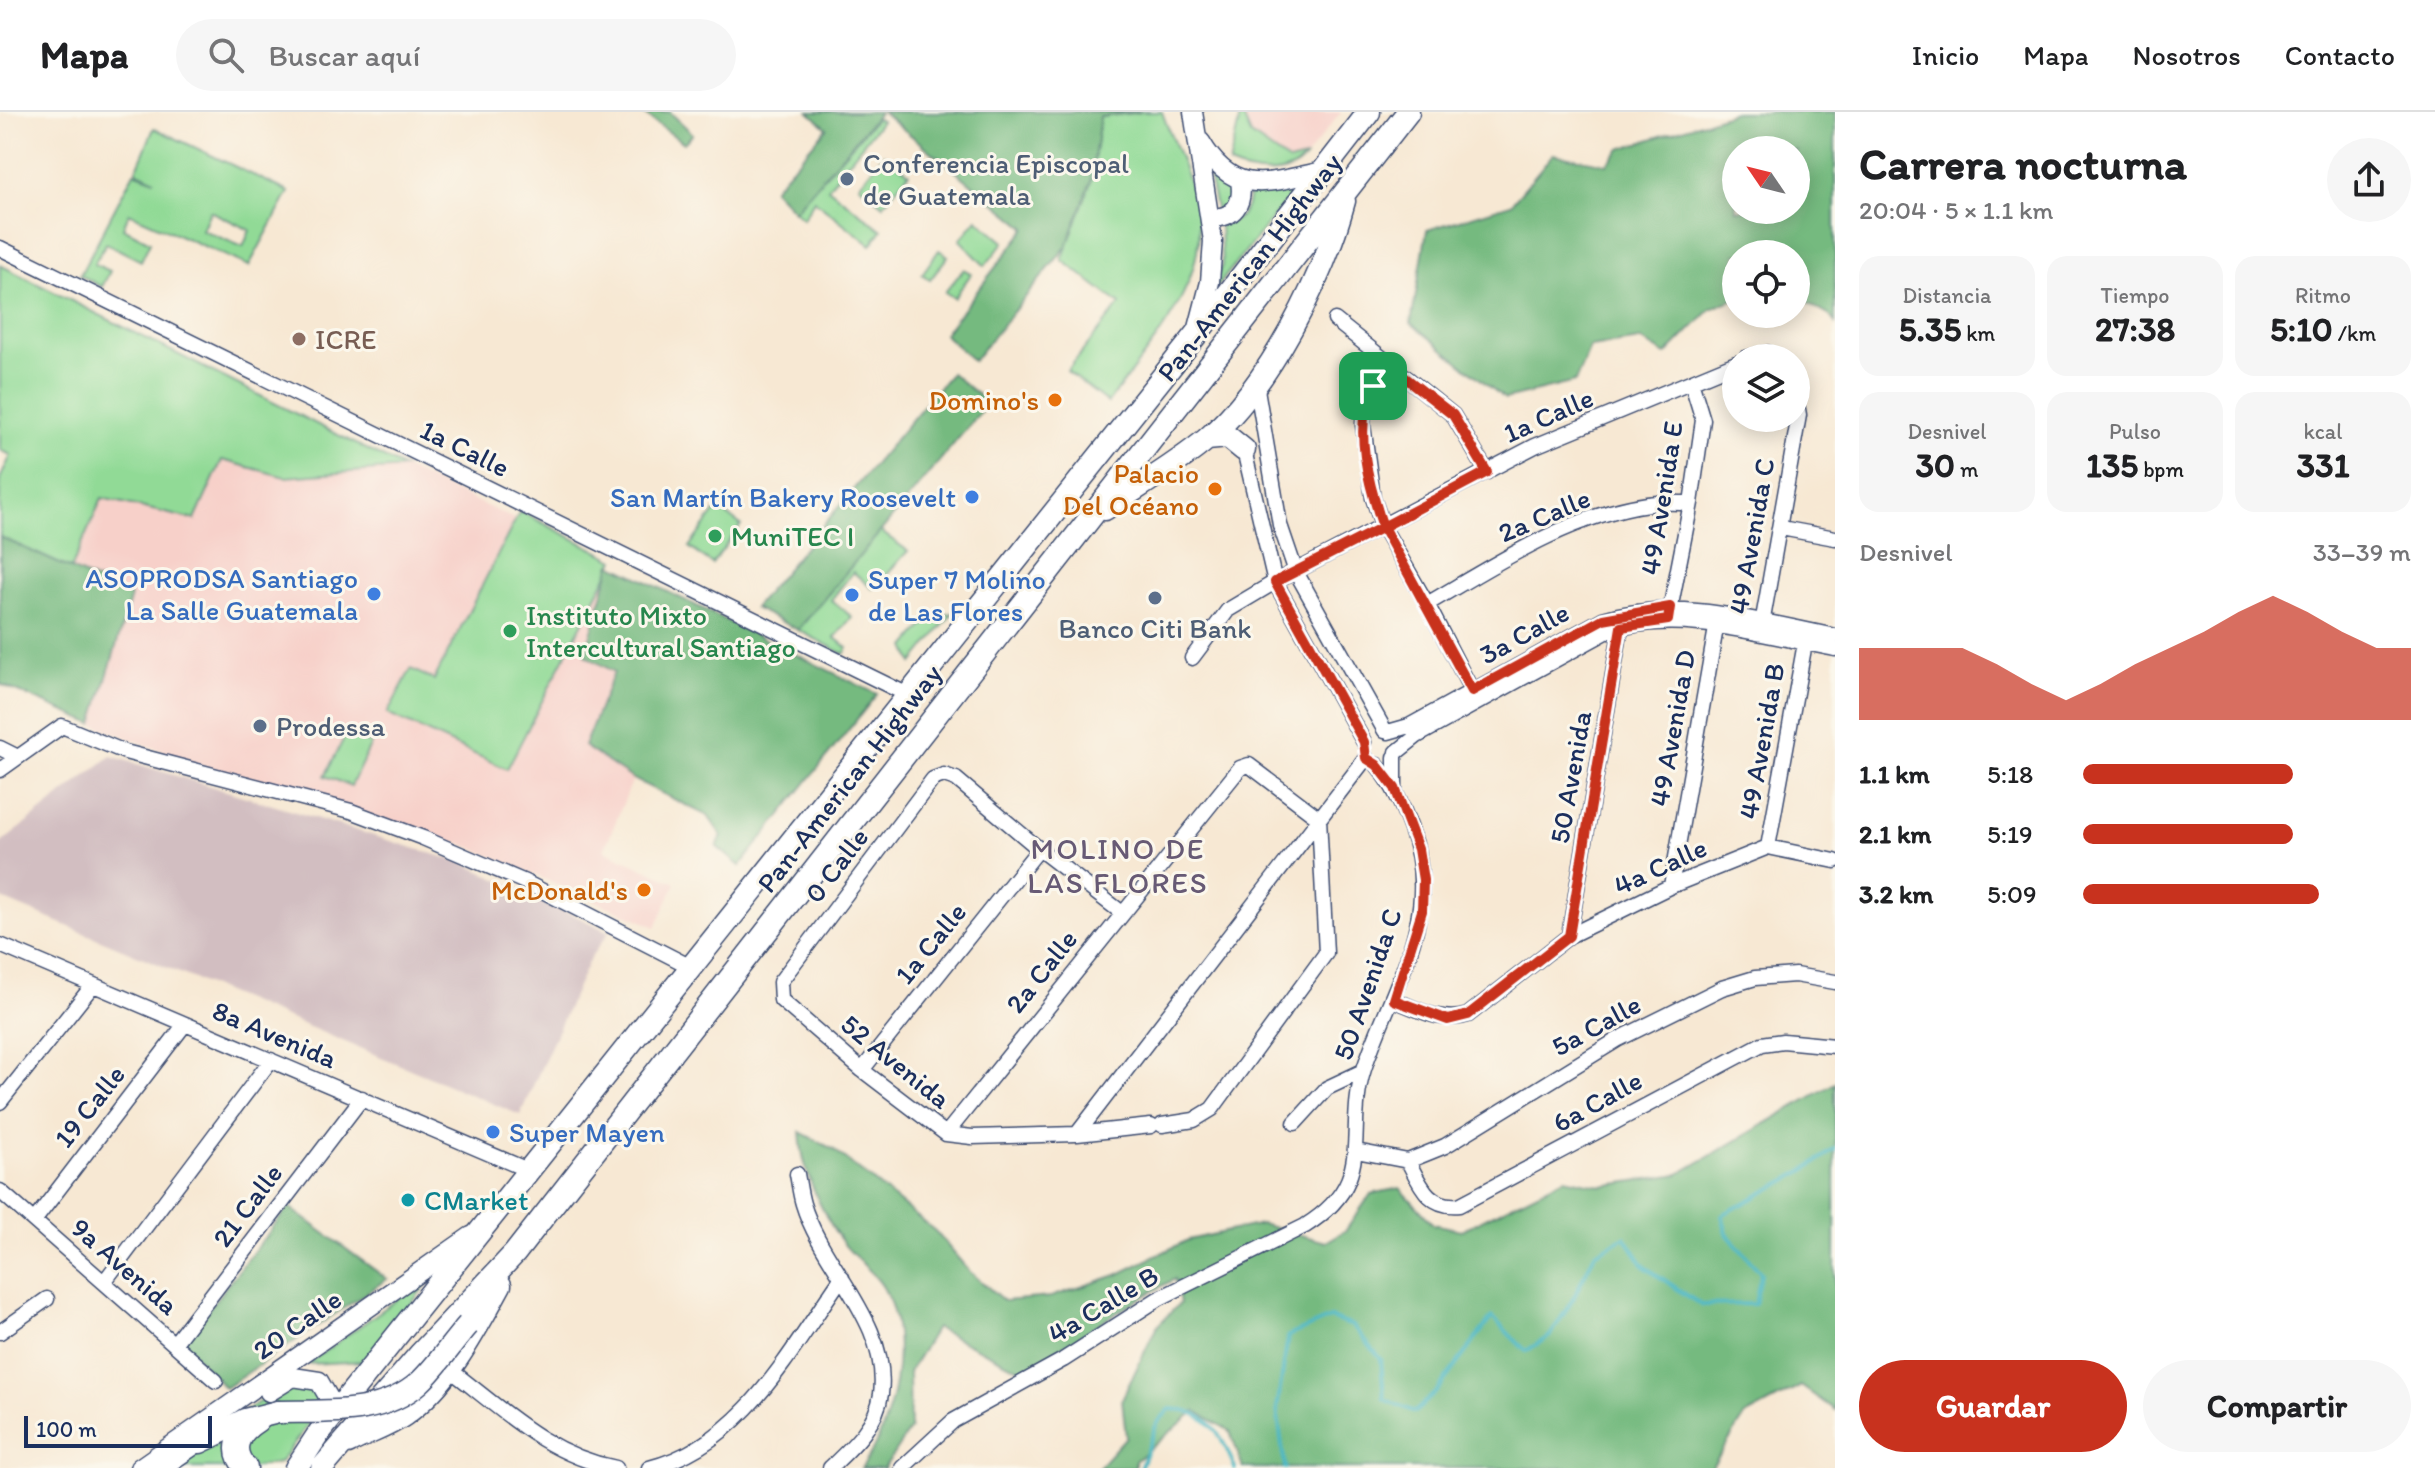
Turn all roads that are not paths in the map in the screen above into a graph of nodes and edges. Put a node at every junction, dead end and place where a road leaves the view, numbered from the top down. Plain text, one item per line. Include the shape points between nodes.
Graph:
1 (1193, 112) edge
2 (1369, 112) edge
3 (1408, 112) edge
4 (1195, 131) junction
5 (1323, 171) junction
6 (1240, 181) junction
7 (1346, 191) junction
8 (1211, 218) junction
9 (0, 248) edge
10 (1335, 320) dead end
11 (1196, 335) junction
12 (1389, 365) junction
13 (1722, 370) edge
14 (1256, 383) junction
15 (1692, 384) junction
16 (1796, 432) edge
17 (1207, 439) junction
18 (1244, 450) joint
19 (1487, 472) junction
20 (1691, 503) junction
21 (1279, 519) junction
22 (1088, 521) junction
23 (1260, 523) junction
24 (1383, 527) junction
25 (1781, 528) junction
26 (1835, 537) edge
27 (1296, 572) junction
28 (1275, 582) junction
29 (1427, 604) junction
30 (1669, 614) junction
31 (1621, 627) junction
32 (1716, 628) junction
33 (1761, 628) junction
34 (1835, 636) edge
35 (1805, 643) junction
36 (1835, 649) edge
37 (1192, 658) dead end
38 (908, 695) junction
39 (1475, 697) junction
40 (1386, 732) junction
41 (1364, 742) junction
42 (0, 748) edge
43 (1396, 754) junction
44 (18, 757) junction
45 (1372, 762) junction
46 (0, 770) edge
47 (847, 771) junction
48 (1395, 788) junction
49 (1319, 818) junction
50 (1768, 847) junction
51 (1039, 849) junction
52 (1835, 861) edge
53 (1671, 886) junction
54 (1121, 912) junction
55 (1569, 936) junction
56 (0, 945) edge
57 (691, 967) junction
58 (780, 982) joint
59 (1835, 982) edge
60 (93, 985) junction
61 (1394, 1000) junction
62 (185, 1024) junction
63 (1835, 1046) edge
64 (271, 1060) junction
65 (665, 1061) junction
66 (862, 1070) junction
67 (1363, 1071) junction
68 (362, 1098) junction
69 (0, 1102) edge
70 (1295, 1123) dead end
71 (946, 1134) junction
72 (1077, 1134) junction
73 (1356, 1156) junction
74 (1401, 1160) junction
75 (530, 1171) junction
76 (797, 1174) dead end
77 (0, 1191) edge
78 (1338, 1198) joint
79 (34, 1221) junction
80 (486, 1226) junction
81 (515, 1253) junction
82 (842, 1277) junction
83 (104, 1282) junction
84 (500, 1285) junction
85 (47, 1299) dead end
86 (0, 1332) edge
87 (174, 1344) junction
88 (449, 1369) junction
89 (216, 1381) dead end
90 (274, 1412) junction
91 (319, 1433) junction
92 (200, 1442) junction
93 (340, 1447) junction
94 (295, 1466) edge
95 (139, 1468) edge
96 (161, 1468) edge
97 (246, 1468) edge
98 (322, 1468) edge
99 (616, 1468) edge
100 (649, 1468) edge
101 (830, 1468) edge
102 (902, 1468) edge

1 - 4 main road
2 - 5 highway, Pan-American Highway
3 - 7 highway, Pan-American Highway
4 - 6 main road via 1218,167
4 - 8 main road
5 - 6 main road via 1257,183
5 - 11 highway, Pan-American Highway
6 - 8 main road via 1238,207
7 - 14 highway via 1315,284
7 - 22 highway, Pan-American Highway
8 - 11 main road via 1212,266
9 - 38 street, 1a Calle via 375,425
10 - 12 street
11 - 38 highway, Pan-American Highway
12 - 19 street via 1453,415
12 - 24 street via 1364,402 1363,425 1373,498
13 - 15 street, 1a Calle
14 - 17 highway
14 - 21 street
15 - 19 street, 1a Calle via 1535,446
15 - 20 street, 49 Avenida E via 1703,420
16 - 25 street, 49 Avenida C
17 - 18 highway via 1228,437
17 - 22 highway
18 - 23 street
19 - 24 street, 1a Calle
20 - 29 street, 2a Calle via 1647,504 1581,523
20 - 30 street, 49 Avenida E
21 - 23 street
21 - 27 street
22 - 65 highway, Pan-American Highway
23 - 28 street
24 - 27 street, 1a Calle
24 - 29 street
25 - 26 street
25 - 33 street, 49 Avenida C
27 - 28 street, 1a Calle
27 - 40 street
28 - 37 street, 1a Calle via 1228,610
28 - 41 street
29 - 39 street
30 - 31 street, 3a Calle
30 - 32 street, 3a Calle
30 - 33 street, 3a Calle
30 - 39 street, 3a Calle via 1603,619
31 - 39 street, 3a Calle
31 - 55 street, 50 Avenida
32 - 33 street, 3a Calle
32 - 53 street, 49 Avenida D
33 - 34 street, 3a Calle
33 - 35 street, 3a Calle
35 - 36 street, 3a Calle
35 - 50 street, 49 Avenida B
38 - 47 highway, Pan-American Highway
39 - 40 street, 3a Calle
39 - 43 street, 3a Calle
40 - 41 street via 1371,733
40 - 43 street via 1396,740
41 - 45 street
42 - 44 street
43 - 45 street via 1386,764
43 - 48 street, 50 Avenida C
44 - 46 street
44 - 57 street via 62,726 125,752 351,811 525,882
45 - 48 street, 50 Avenida C
45 - 49 street
47 - 57 highway, Pan-American Highway
47 - 65 highway via 871,758 879,770 682,1023
48 - 61 street, 50 Avenida C via 1418,849 1423,880 1422,911
49 - 54 street, 2a Calle via 1256,767 1240,768
49 - 72 street
49 - 72 street, 52 Avenida via 1327,942 1321,964 1218,1101 1204,1116
50 - 52 street
50 - 53 street, 4a Calle
51 - 54 street
51 - 58 street, 0 Calle via 956,779 933,779
51 - 66 street, 1a Calle
53 - 55 street, 4a Calle
54 - 71 street, 2a Calle
55 - 61 street, 4a Calle via 1468,1015 1448,1020
56 - 60 street, 8a Avenida
57 - 75 highway, Pan-American Highway
58 - 66 street, 52 Avenida via 781,1000
59 - 74 street, 5a Calle via 1795,975 1755,978 1722,988 1617,1040 1445,1146
60 - 62 street, 8a Avenida
60 - 69 street
61 - 67 street, 50 Avenida C
62 - 64 street, 8a Avenida
62 - 79 street, 19 Calle
63 - 74 street, 6a Calle via 1762,1044 1459,1205 1430,1198
64 - 68 street, 8a Avenida
64 - 83 street
65 - 81 highway, Pan-American Highway
66 - 71 street, 52 Avenida
67 - 70 street via 1327,1088
67 - 73 street, 50 Avenida C
68 - 75 street, 8a Avenida
68 - 87 street, 21 Calle
71 - 72 street, 52 Avenida
73 - 74 street, 5a Calle via 1387,1165
73 - 78 street, 50 Avenida C
75 - 80 highway, Pan-American Highway
76 - 82 street via 803,1205
77 - 79 street, 9a Avenida
78 - 102 street, 4a Calle B via 1305,1226 1158,1299 953,1421
79 - 83 street, 9a Avenida
80 - 91 highway, Pan-American Highway
80 - 95 main road, 20 Calle
81 - 84 highway
81 - 93 highway, Pan-American Highway
82 - 100 street via 733,1424 703,1448
82 - 101 street via 865,1319 879,1362 881,1394 856,1443
83 - 87 street, 9a Avenida
84 - 88 highway
84 - 90 highway, bridge via 424,1378 386,1403 356,1410
85 - 86 street
87 - 89 street, 9a Avenida
88 - 93 highway via 402,1417
88 - 99 street via 542,1441 572,1457
90 - 92 highway
90 - 97 highway via 238,1438 237,1455
91 - 92 main road, 20 Calle via 329,1392 304,1376 282,1382
91 - 94 highway, Pan-American Highway
92 - 96 main road, 20 Calle
93 - 98 highway, Pan-American Highway

